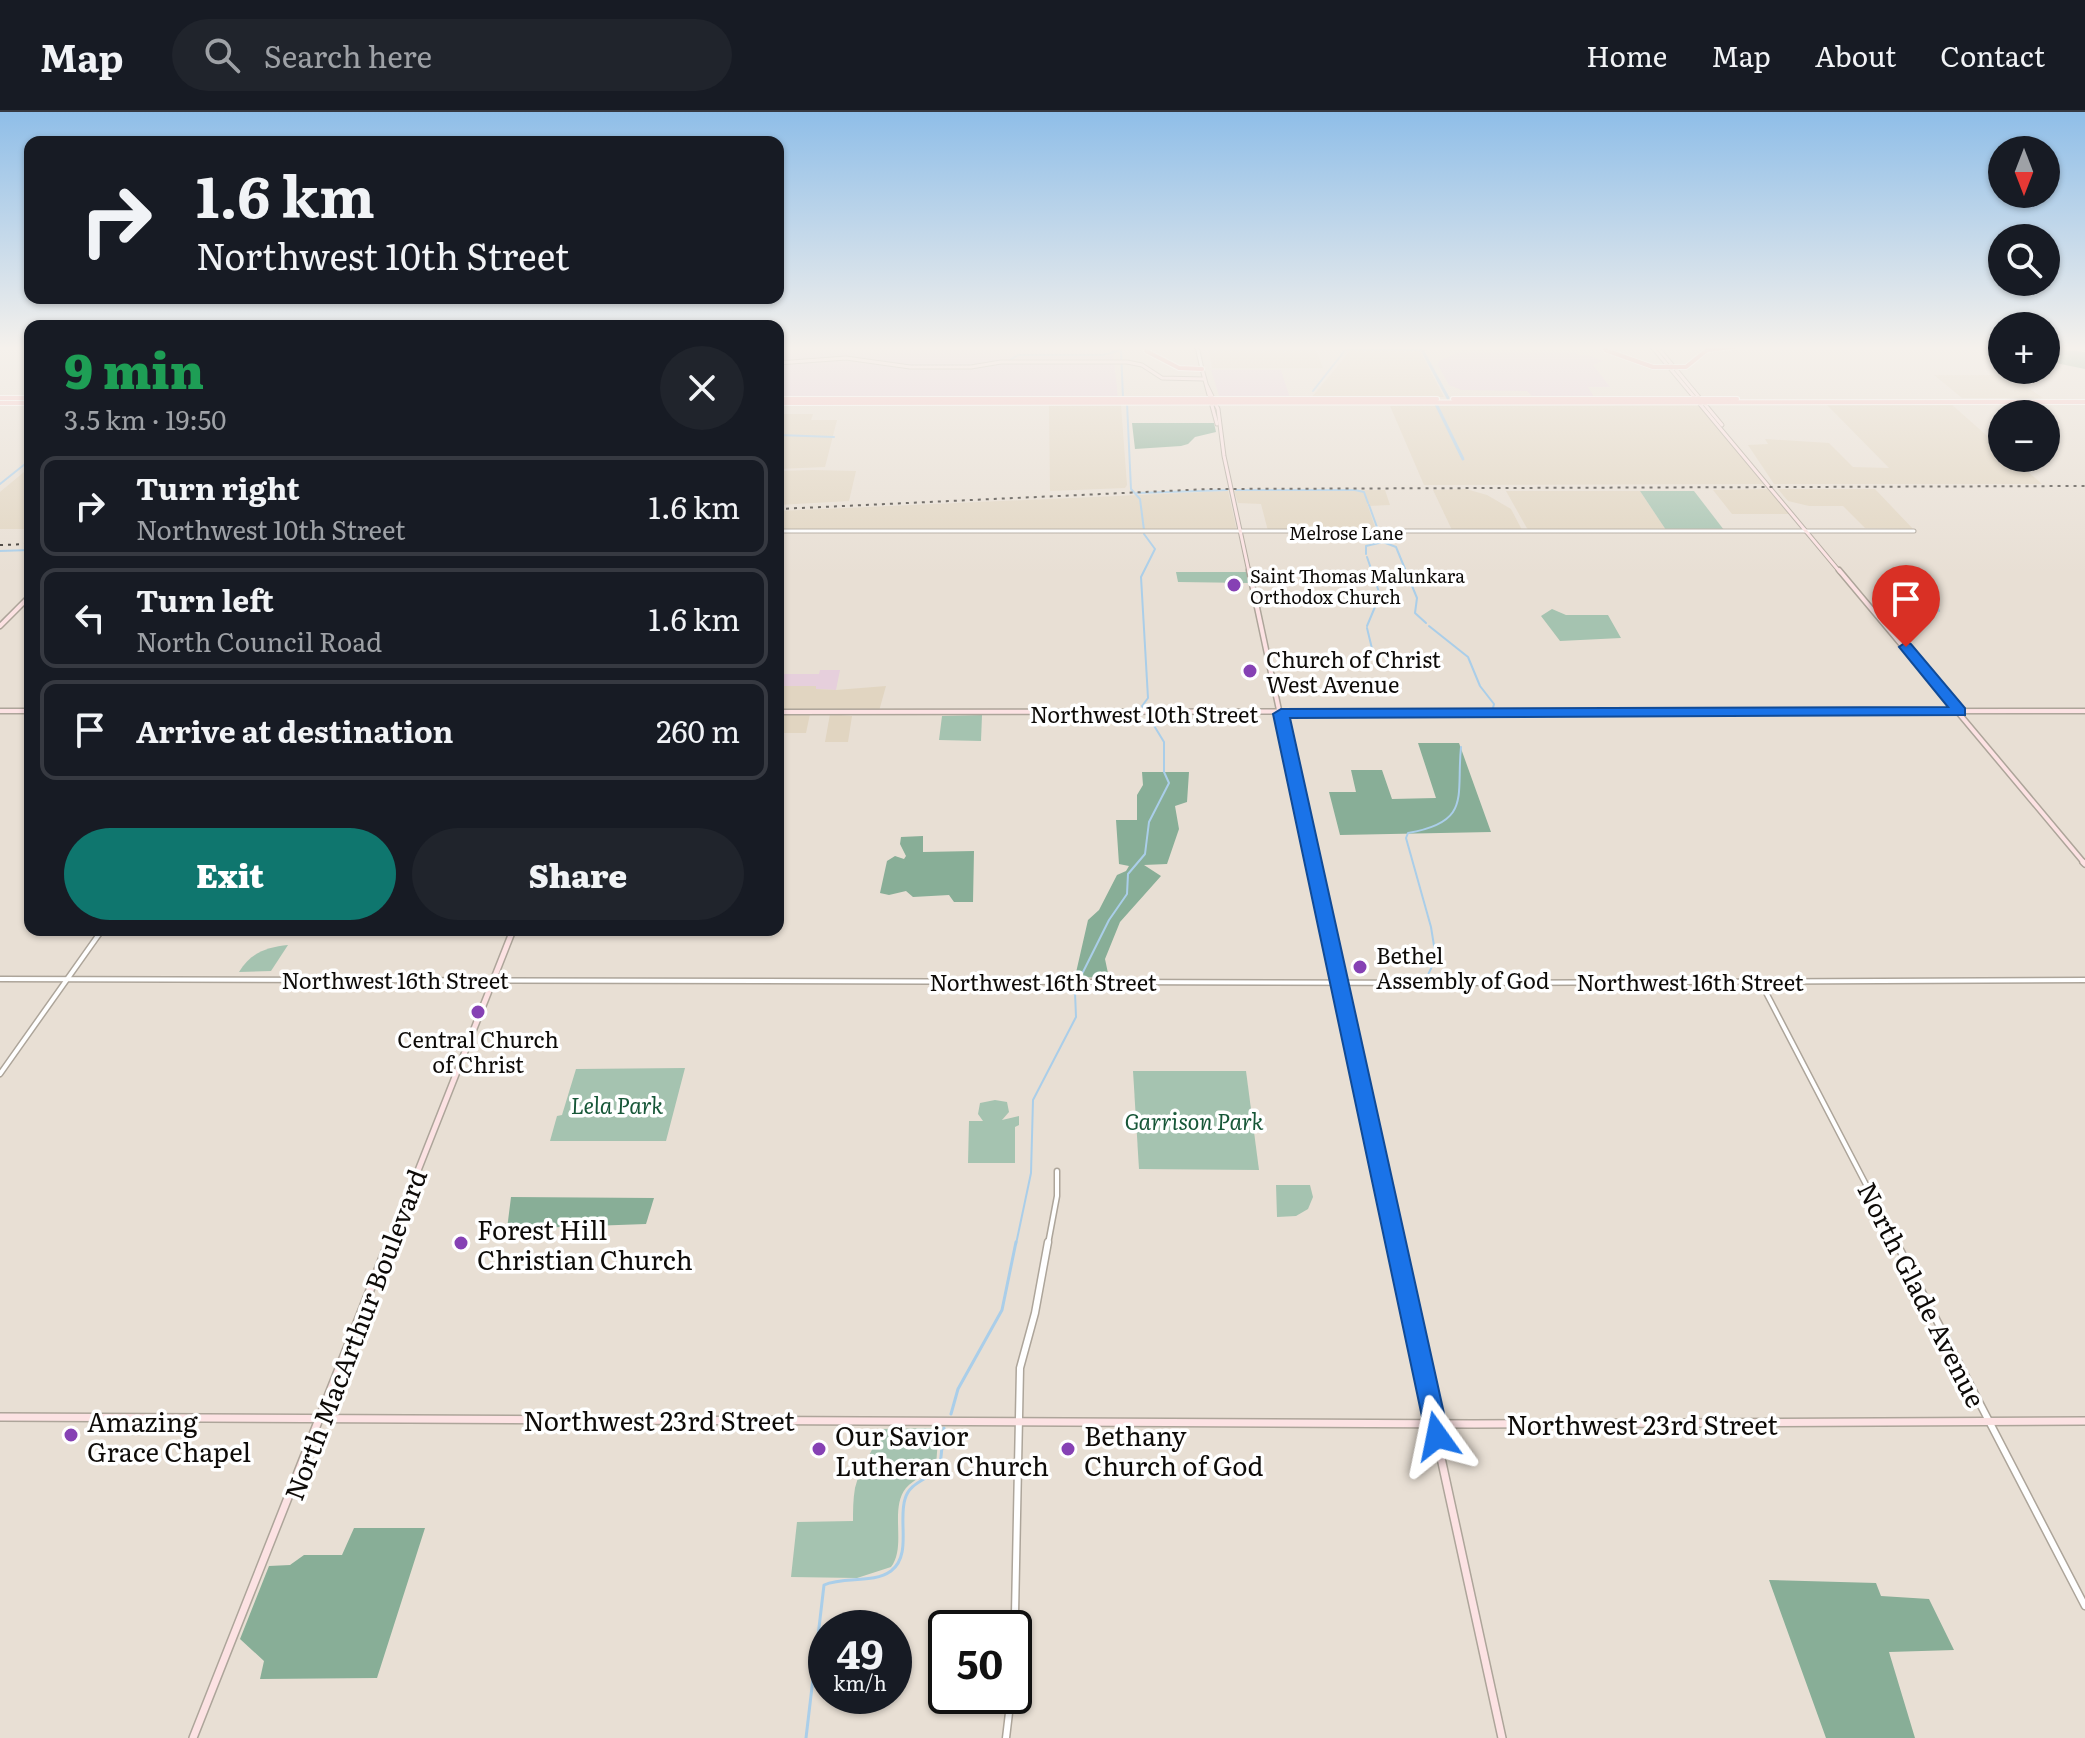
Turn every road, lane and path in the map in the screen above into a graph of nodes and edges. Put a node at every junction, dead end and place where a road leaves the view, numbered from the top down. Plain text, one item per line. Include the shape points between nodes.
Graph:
1 (1217, 422) edge
2 (1716, 422) edge
3 (1718, 422) edge
4 (1787, 505) junction
5 (784, 531) edge
6 (1809, 531) junction
7 (1914, 531) dead end
8 (1241, 533) junction
9 (24, 602) edge
10 (0, 626) edge
11 (0, 711) edge
12 (24, 711) edge
13 (2085, 711) edge
14 (784, 712) edge
15 (1960, 712) junction
16 (1281, 714) junction
17 (2085, 864) edge
18 (98, 936) edge
19 (511, 936) edge
20 (0, 979) edge
21 (494, 979) junction
22 (67, 980) junction
23 (2085, 980) edge
24 (1760, 981) junction
25 (1339, 983) junction
26 (0, 1074) edge
27 (1057, 1171) dead end
28 (0, 1417) edge
29 (323, 1417) junction
30 (1020, 1421) junction
31 (2085, 1421) edge
32 (1989, 1422) junction
33 (1434, 1424) junction
34 (2085, 1606) edge
35 (1015, 1610) edge
36 (1009, 1714) edge
37 (193, 1738) edge
38 (1006, 1738) edge
39 (1502, 1738) edge

1 - 8 main road
2 - 4 main road
3 - 4 main road
4 - 6 main road
5 - 8 street, Melrose Lane
6 - 7 street, Melrose Lane
6 - 8 street, Melrose Lane
6 - 15 main road
8 - 16 main road
9 - 10 main road
11 - 12 main road
13 - 15 main road, Northwest 10th Street
14 - 16 main road, Northwest 10th Street
15 - 16 main road, Northwest 10th Street
15 - 17 main road
16 - 25 main road
18 - 22 street
19 - 21 main road, North MacArthur Boulevard
20 - 22 street, Northwest 16th Street
21 - 22 street, Northwest 16th Street
21 - 25 street, Northwest 16th Street
21 - 29 main road, North MacArthur Boulevard
22 - 26 street
23 - 24 street, Northwest 16th Street
24 - 25 street, Northwest 16th Street
24 - 32 street, North Glade Avenue
25 - 33 main road
27 - 30 street via 1035,1313 1022,1352
28 - 29 main road, Northwest 23rd Street
29 - 30 main road, Northwest 23rd Street
29 - 37 main road, North MacArthur Boulevard
30 - 33 main road, Northwest 23rd Street
30 - 35 street
31 - 32 main road, Northwest 23rd Street
32 - 33 main road, Northwest 23rd Street
32 - 34 street, North Glade Avenue
33 - 39 main road
36 - 38 street

